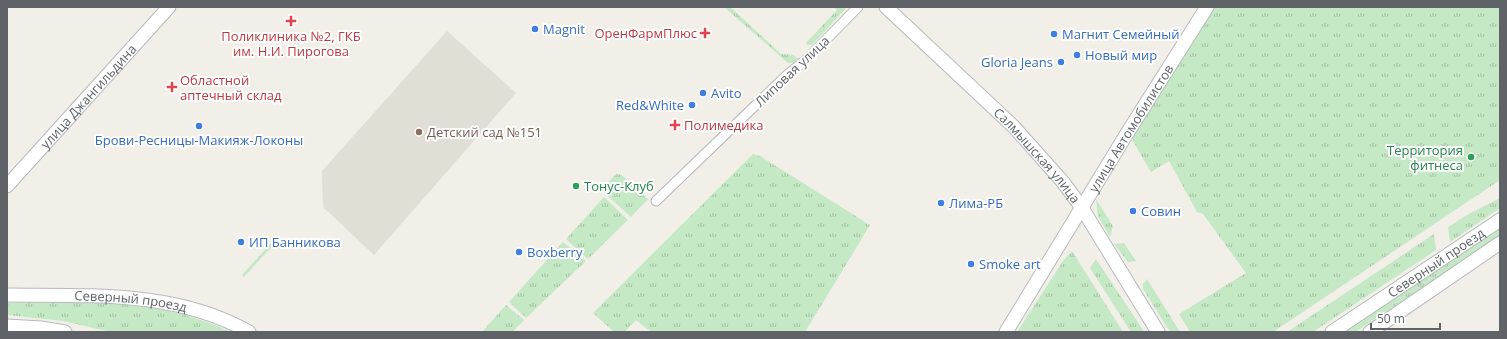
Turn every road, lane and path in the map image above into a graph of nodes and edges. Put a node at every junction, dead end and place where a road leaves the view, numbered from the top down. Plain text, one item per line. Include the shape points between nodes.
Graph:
1 (169, 7) edge
2 (858, 7) edge
3 (886, 7) edge
4 (1207, 7) edge
5 (7, 186) edge
6 (656, 201) dead end
7 (1082, 208) junction
8 (1500, 220) edge
9 (1500, 243) edge
10 (8, 294) edge
11 (7, 326) edge
12 (1158, 331) edge
13 (65, 332) edge
14 (249, 332) edge
15 (1006, 332) edge
16 (1332, 332) edge
17 (1370, 332) edge

1 - 5 main road, улица Джангильдина
2 - 6 street, Липовая улица via 808,58 787,75
3 - 7 main road, Салмышская улица via 1013,126 1063,182
4 - 7 main road, улица Автомобилистов
7 - 12 main road, Салмышская улица
7 - 15 main road, улица Автомобилистов
8 - 16 main road, Северный проезд
9 - 17 main road, Северный проезд
10 - 14 main road, Северный проезд via 81,294 156,300 215,316
11 - 13 main road

